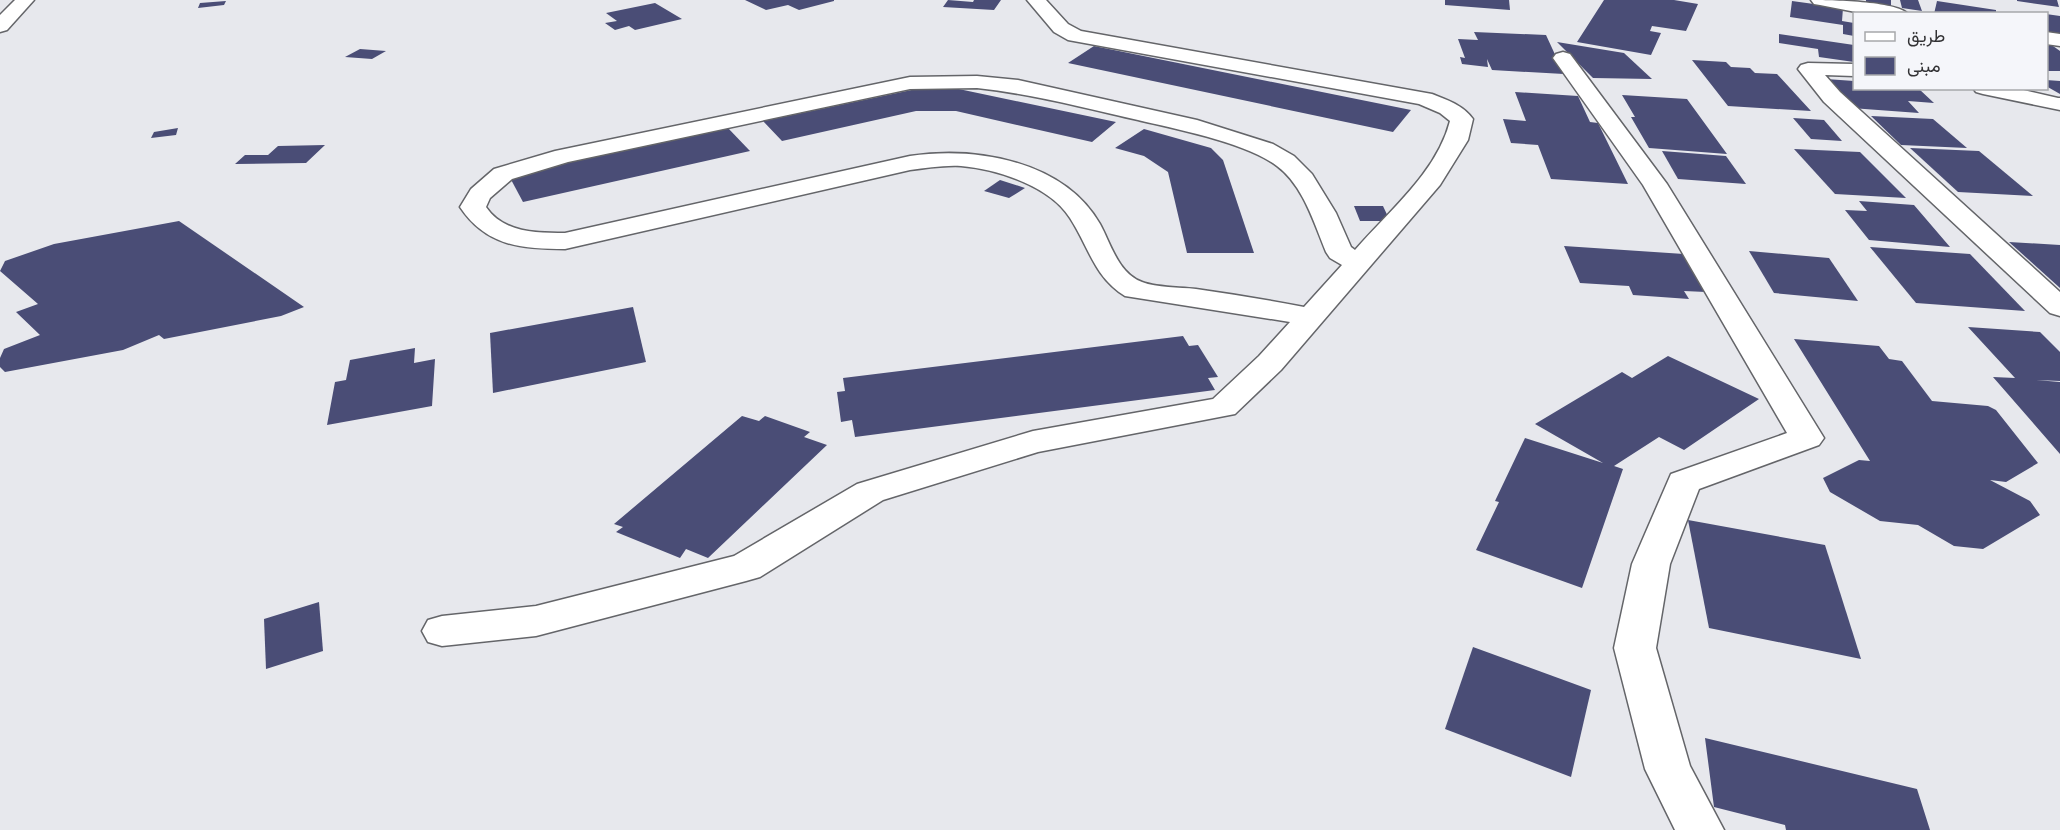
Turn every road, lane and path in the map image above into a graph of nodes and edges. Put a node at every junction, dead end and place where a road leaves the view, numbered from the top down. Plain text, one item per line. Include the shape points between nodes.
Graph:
1 (25, 0) edge
2 (1036, 0) edge
3 (1820, 0) edge
4 (1888, 12) edge
5 (0, 26) edge
6 (1563, 58) dead end
7 (1853, 70) edge
8 (1992, 90) edge
9 (2038, 90) edge
10 (2059, 105) edge
11 (1358, 263) junction
12 (2060, 307) edge
13 (1310, 317) junction
14 (442, 631) dead end
15 (1700, 830) edge

1 - 5 street
2 - 11 street via 1061,28 1075,36 1425,99 1448,108 1462,119 1457,140 1431,180
3 - 4 street
6 - 15 street via 1655,184 1807,438 1684,482 1651,564 1635,648 1668,769
7 - 12 street via 1808,69 1833,98
8 - 10 street
9 - 10 street
11 - 13 street
11 - 13 street via 1340,252 1303,178 1286,161 1265,149 1197,127 1028,88 977,82 910,83 563,156 503,174 480,194 472,207 478,218 496,231 520,239 565,241 910,163 969,160 1036,181 1068,198 1081,214 1107,267 1120,283 1135,290
13 - 14 street via 1270,363 1223,407 1033,442 870,492 746,567 536,621

